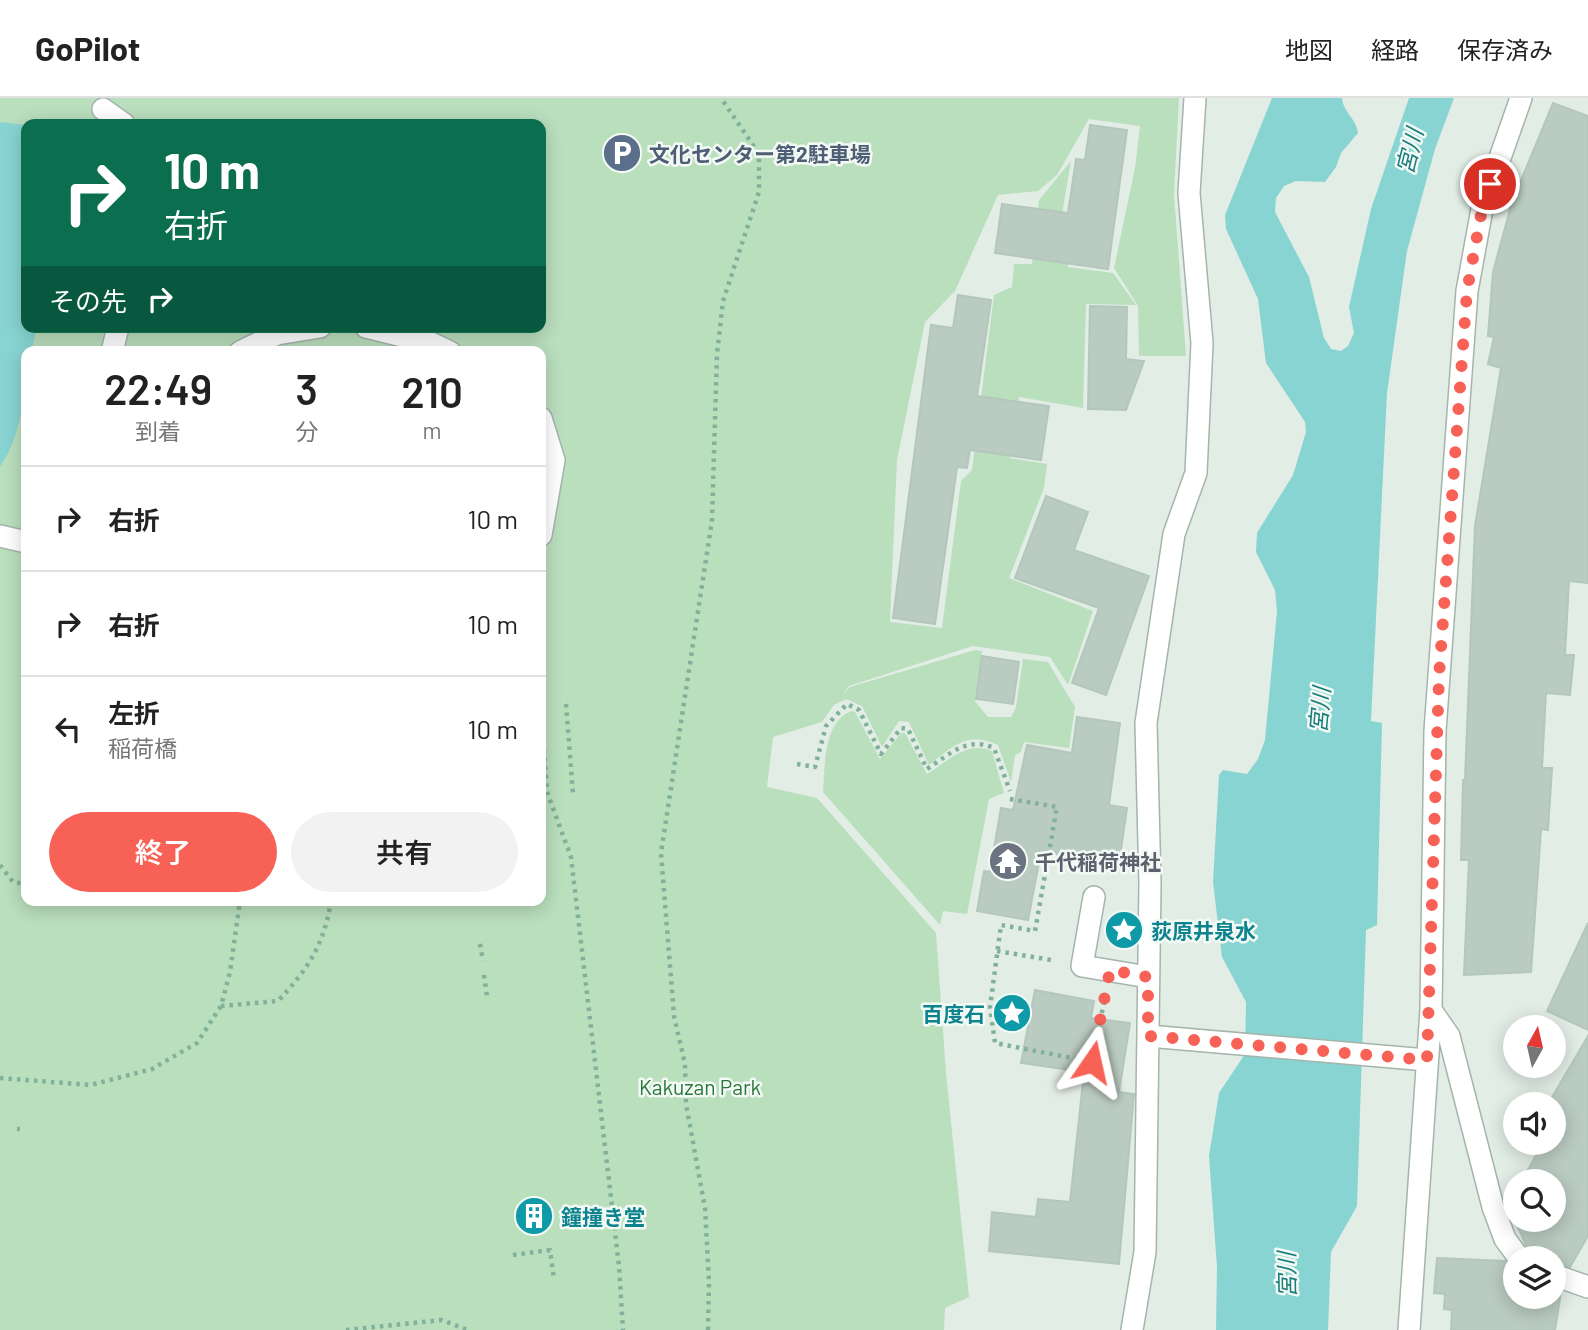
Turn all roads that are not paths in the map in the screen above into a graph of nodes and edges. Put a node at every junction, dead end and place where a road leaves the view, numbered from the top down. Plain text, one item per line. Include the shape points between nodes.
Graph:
1 (1195, 98) edge
2 (1521, 98) edge
3 (103, 109) dead end
4 (117, 119) edge
5 (283, 333) edge
6 (390, 333) edge
7 (252, 346) edge
8 (437, 346) edge
9 (546, 434) edge
10 (546, 506) edge
11 (0, 536) edge
12 (21, 541) edge
13 (1094, 897) dead end
14 (1148, 977) junction
15 (1431, 1010) junction
16 (1152, 1037) junction
17 (1421, 1060) junction
18 (1510, 1246) edge
19 (1566, 1279) edge
20 (1588, 1287) edge
21 (1132, 1330) edge
22 (1409, 1330) edge

1 - 14 street via 1189,193 1202,343 1196,473 1174,534 1146,723
2 - 15 street via 1482,209 1467,291 1435,731
3 - 4 street
5 - 7 street
6 - 8 street
9 - 10 street via 554,460
11 - 12 street
13 - 14 street via 1082,965
14 - 16 street
15 - 17 street
15 - 18 street via 1449,1036 1493,1207
16 - 17 street
16 - 21 street via 1145,1252
17 - 22 street
19 - 20 street

